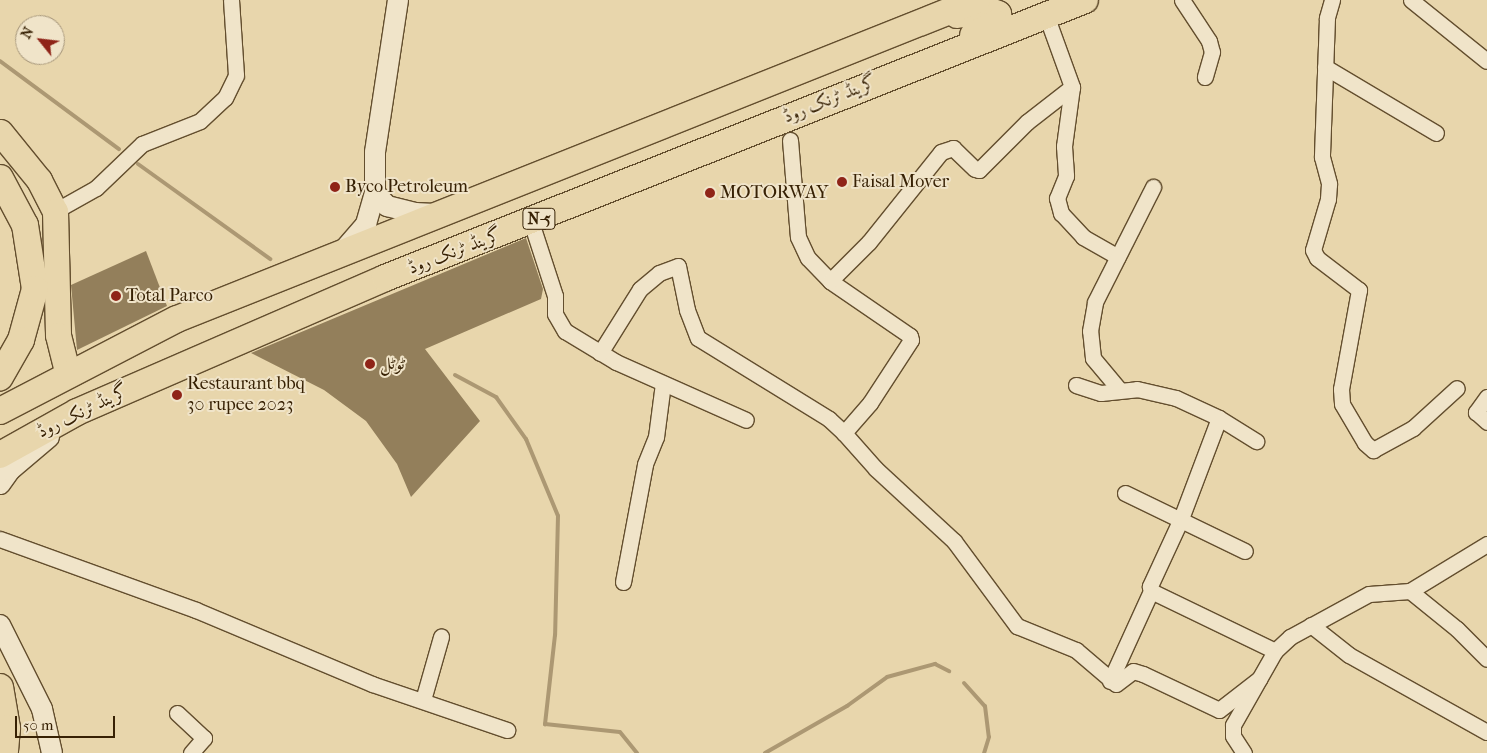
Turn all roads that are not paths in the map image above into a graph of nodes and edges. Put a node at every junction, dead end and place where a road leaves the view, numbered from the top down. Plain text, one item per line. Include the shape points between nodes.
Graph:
1 (231, 0) edge
2 (398, 0) edge
3 (977, 0) edge
4 (1084, 0) edge
5 (1182, 0) edge
6 (1332, 0) edge
7 (1411, 0) edge
8 (1046, 15) junction
9 (957, 49) junction
10 (850, 51) junction
11 (1487, 61) edge
12 (1325, 67) junction
13 (1205, 77) dead end
14 (1072, 87) junction
15 (0, 132) edge
16 (1436, 133) dead end
17 (790, 140) dead end
18 (0, 178) edge
19 (1153, 187) dead end
20 (374, 193) junction
21 (55, 211) junction
22 (447, 213) junction
23 (531, 222) junction
24 (1118, 256) junction
25 (334, 257) junction
26 (830, 281) junction
27 (600, 353) junction
28 (68, 375) junction
29 (0, 377) edge
30 (663, 383) junction
31 (1076, 385) dead end
32 (1118, 388) junction
33 (1457, 388) dead end
34 (1487, 397) edge
35 (0, 411) edge
36 (77, 412) junction
37 (1219, 418) junction
38 (746, 420) dead end
39 (1487, 422) edge
40 (844, 432) junction
41 (1256, 441) dead end
42 (1, 455) edge
43 (0, 484) edge
44 (1125, 492) dead end
45 (1180, 521) junction
46 (0, 539) edge
47 (1487, 544) edge
48 (1245, 551) dead end
49 (623, 582) dead end
50 (1410, 590) junction
51 (1151, 591) junction
52 (0, 625) edge
53 (1311, 625) junction
54 (441, 637) dead end
55 (1275, 651) junction
56 (1487, 659) edge
57 (1258, 679) junction
58 (1110, 681) junction
59 (0, 687) edge
60 (423, 700) junction
61 (177, 713) dead end
62 (507, 730) dead end
63 (1487, 732) edge
64 (5, 753) edge
65 (52, 753) edge
66 (191, 753) edge
67 (1244, 753) edge

1 - 21 street via 236,75 225,98 200,121 142,144 96,188
2 - 20 street via 375,152
3 - 10 highway, N-5
4 - 8 highway, گرینڈ ٹرنک روڈ / N-5
5 - 13 street via 1209,41 1212,52
6 - 12 street via 1327,18
7 - 11 street
8 - 9 highway, گرینڈ ٹرنک روڈ / N-5
8 - 14 street
9 - 10 highway via 969,37 995,23 998,14 988,10 959,14 867,55
9 - 23 highway, گرینڈ ٹرنک روڈ / N-5
10 - 22 highway, N-5
12 - 16 street
12 - 33 street via 1322,157 1329,184 1328,199 1313,250 1316,258 1359,290 1341,389 1342,404 1365,443 1374,450 1413,428
14 - 24 street via 1064,146 1066,176 1057,198 1061,213 1083,237
14 - 26 street via 1027,122 979,170 953,148 941,152 869,242
15 - 21 main road via 39,180
17 - 26 street via 798,238 808,258
18 - 29 highway via 25,225 35,289 21,340
19 - 24 street
20 - 22 street via 382,204 397,209 415,213
20 - 25 street via 366,224 350,246
21 - 28 main road via 58,335
22 - 25 highway, N-5
23 - 27 street via 555,296 555,314 565,331
23 - 36 highway, گرینڈ ٹرنک روڈ / N-5 via 384,278
24 - 32 street via 1095,302 1090,331 1093,358
25 - 28 highway, N-5 via 177,319
26 - 40 street via 910,336 911,340 870,403
27 - 30 street
27 - 40 street via 640,289 659,273 678,266 687,310 698,338 829,419
28 - 35 highway, N-5
30 - 38 street
30 - 49 street via 656,437 644,472
31 - 32 street via 1101,393
32 - 37 street via 1137,388 1176,398
34 - 39 street via 1476,412
36 - 42 highway, گرینڈ ٹرنک روڈ / N-5
36 - 43 street via 10,470
37 - 41 street
37 - 45 street
40 - 58 street via 876,469 954,541 1017,626 1076,650 1098,665
44 - 45 street
45 - 48 street
45 - 51 street via 1150,586
46 - 60 street via 196,610 372,684
47 - 50 street
50 - 53 street via 1369,594
50 - 56 street
51 - 55 street
51 - 58 street
52 - 65 street via 42,709
53 - 55 street
53 - 63 street via 1349,656
54 - 60 street
55 - 57 street
57 - 58 street via 1219,710 1143,674 1133,672 1116,684
57 - 67 street via 1233,725 1233,736
59 - 64 highway via 7,728
60 - 62 street
61 - 66 street via 204,738

